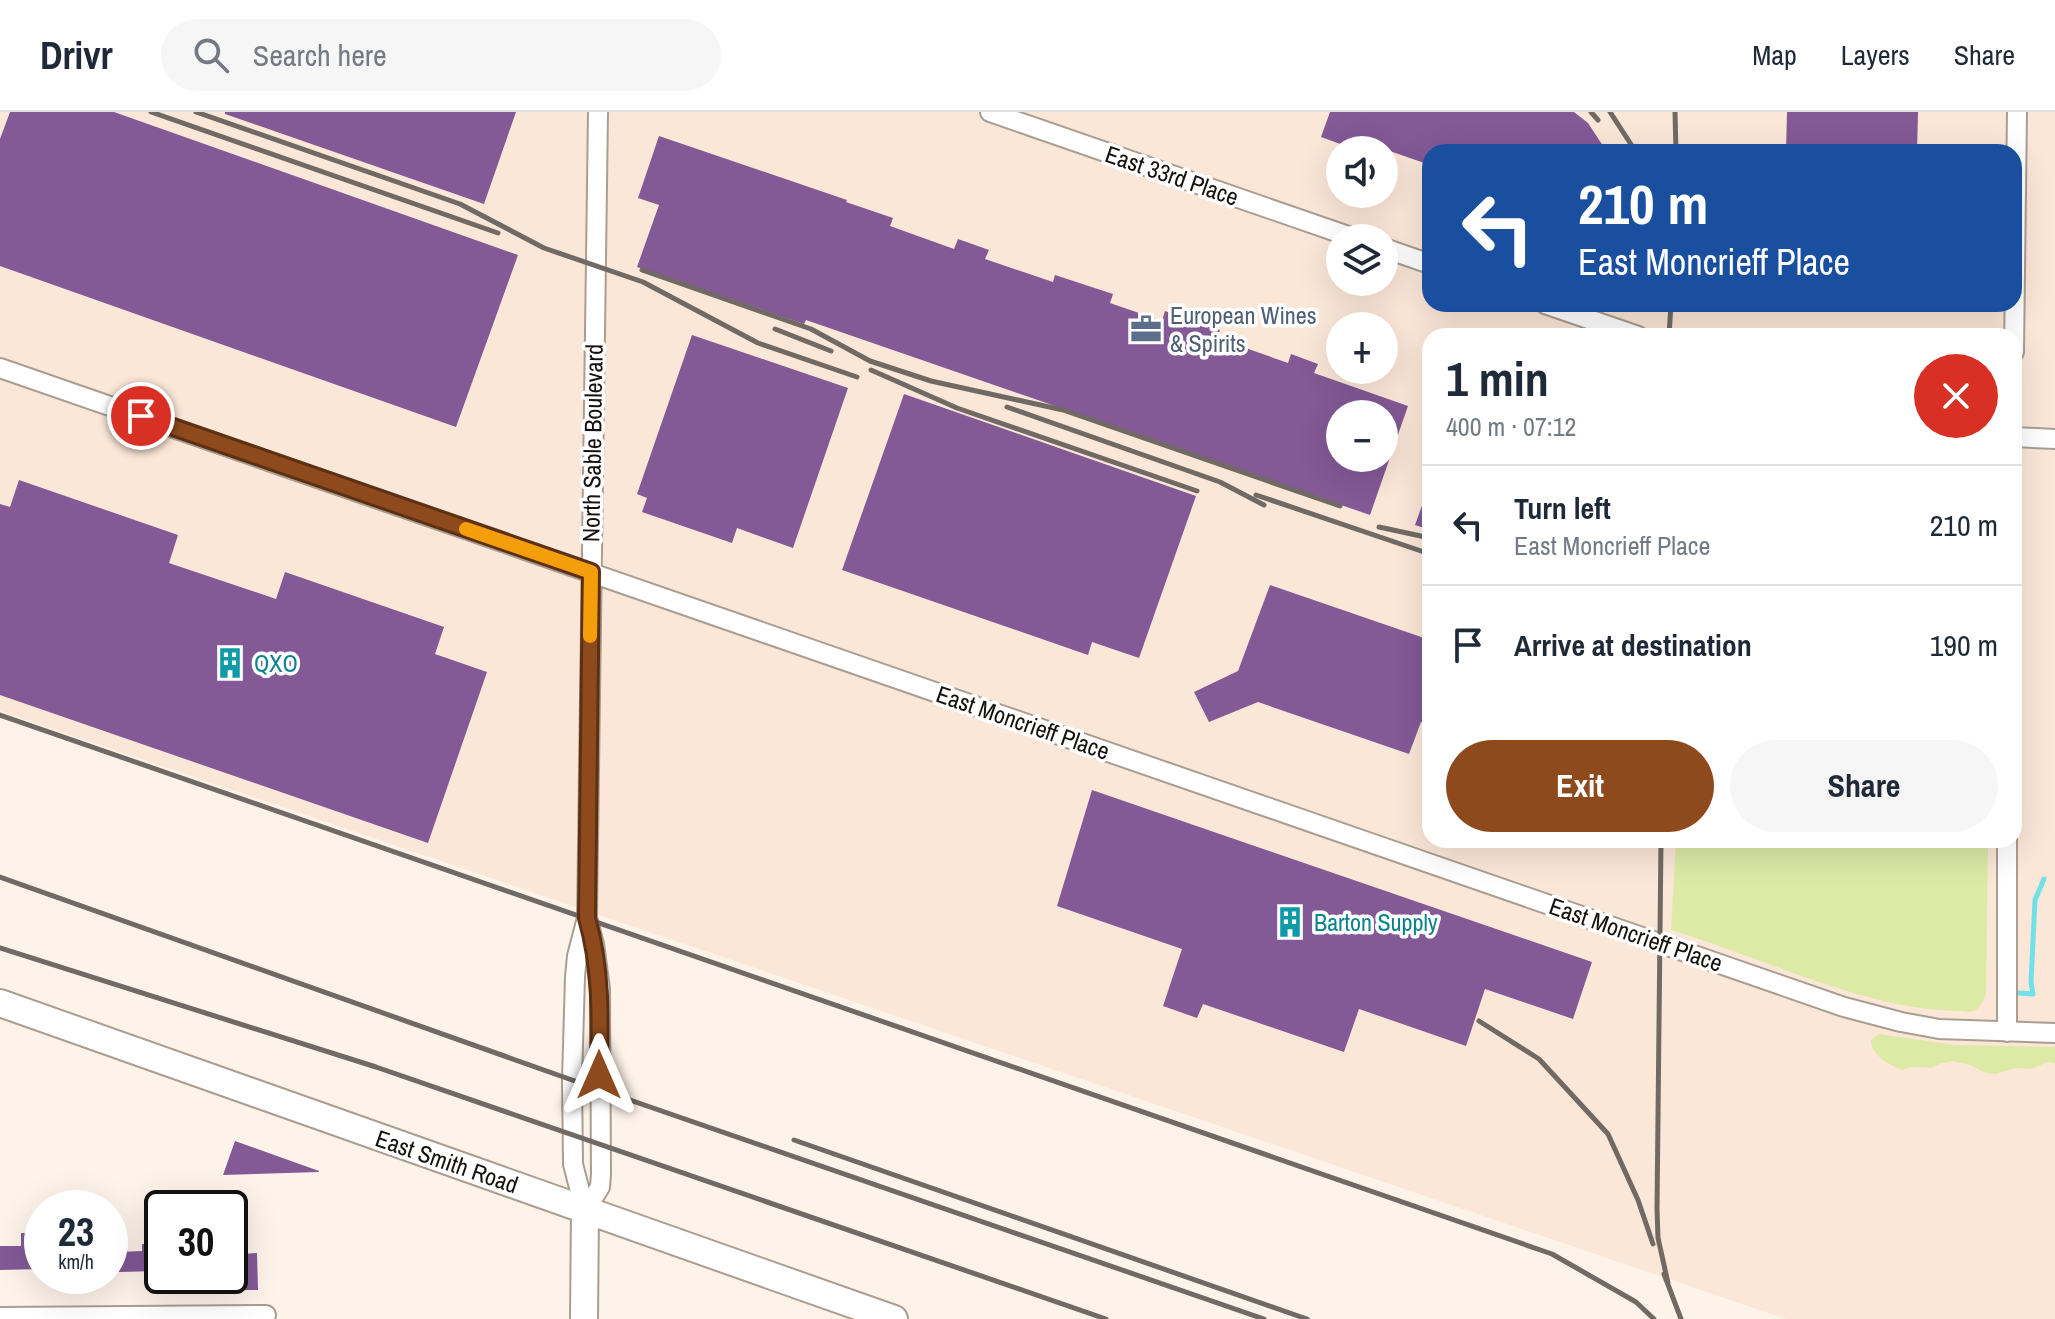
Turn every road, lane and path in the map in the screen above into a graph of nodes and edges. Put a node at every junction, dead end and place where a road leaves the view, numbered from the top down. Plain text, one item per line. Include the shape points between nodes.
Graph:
1 (598, 112) edge
2 (990, 112) edge
3 (2017, 112) edge
4 (2017, 144) edge
5 (1326, 228) edge
6 (1398, 253) edge
7 (1422, 261) edge
8 (1568, 312) edge
9 (1615, 328) edge
10 (0, 368) edge
11 (2022, 437) edge
12 (2055, 439) edge
13 (591, 572) junction
14 (2007, 848) edge
15 (587, 918) junction
16 (0, 1003) edge
17 (2007, 1032) junction
18 (2055, 1033) edge
19 (585, 1211) junction
20 (266, 1315) dead end
21 (0, 1317) edge
22 (160, 1317) edge
23 (584, 1319) edge
24 (894, 1319) edge

1 - 13 street, North Sable Boulevard
2 - 5 street, East 33rd Place
3 - 4 street
6 - 7 street
8 - 9 street
10 - 13 street, East Moncrieff Place
11 - 12 street
13 - 15 street, North Sable Boulevard
13 - 17 street, East Moncrieff Place via 1844,1007 1939,1029
14 - 17 street
15 - 19 street, North Sable Boulevard via 575,977 572,1080 573,1164
15 - 19 street, North Sable Boulevard via 600,989 601,1174 600,1187
16 - 19 street, East Smith Road
17 - 18 street, East Moncrieff Place
19 - 23 street, North Sable Boulevard
19 - 24 street, East Smith Road
20 - 22 street
21 - 22 street

